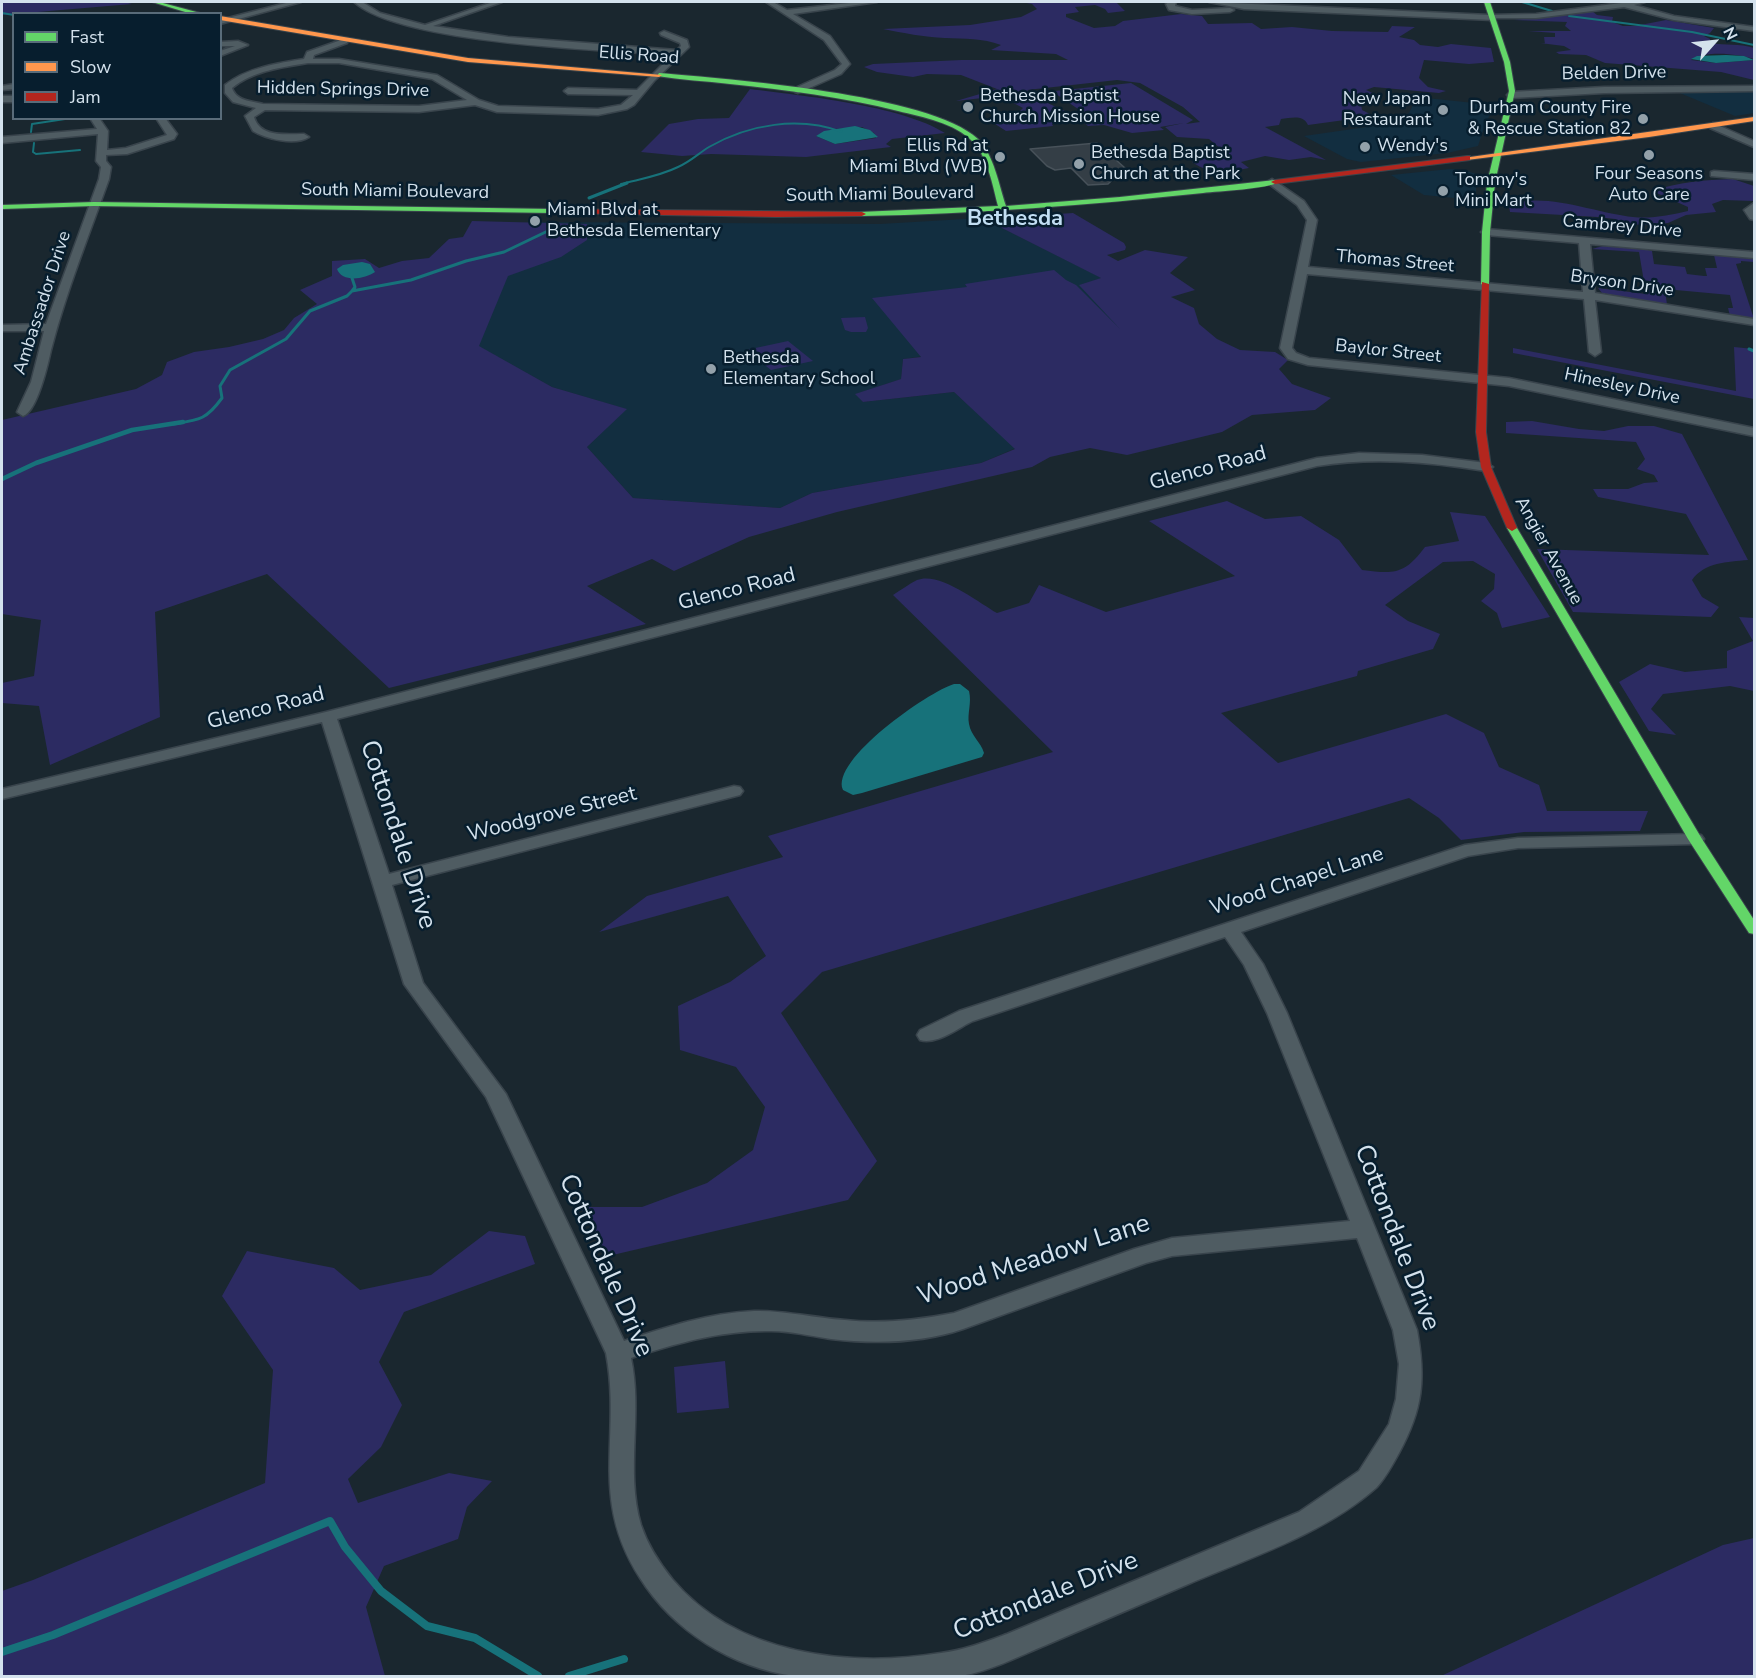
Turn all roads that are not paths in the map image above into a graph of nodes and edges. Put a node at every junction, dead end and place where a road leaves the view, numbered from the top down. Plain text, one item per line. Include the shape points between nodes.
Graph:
1 (154, 2) edge
2 (289, 2) edge
3 (358, 2) edge
4 (499, 2) edge
5 (769, 2) edge
6 (873, 2) edge
7 (1173, 2) edge
8 (1213, 2) edge
9 (1487, 2) edge
10 (1642, 2) edge
11 (1620, 5) junction
12 (1244, 8) junction
13 (193, 12) edge
14 (786, 12) junction
15 (1492, 17) junction
16 (223, 20) edge
17 (424, 27) junction
18 (1755, 29) edge
19 (664, 33) dead end
20 (344, 40) junction
21 (222, 44) edge
22 (222, 53) edge
23 (679, 53) junction
24 (308, 61) junction
25 (226, 75) dead end
26 (655, 75) junction
27 (239, 78) junction
28 (1755, 89) edge
29 (798, 90) junction
30 (568, 91) dead end
31 (639, 93) junction
32 (1511, 95) junction
33 (476, 102) junction
34 (263, 107) junction
35 (1755, 119) edge
36 (95, 120) edge
37 (162, 120) edge
38 (1713, 126) junction
39 (103, 131) junction
40 (304, 137) dead end
41 (2, 140) edge
42 (1755, 144) edge
43 (102, 153) junction
44 (1497, 154) junction
45 (1714, 174) dead end
46 (1755, 177) edge
47 (1272, 182) junction
48 (94, 204) junction
49 (1755, 206) edge
50 (2, 207) edge
51 (1003, 209) junction
52 (1755, 217) edge
53 (1486, 232) junction
54 (1584, 241) junction
55 (1755, 255) edge
56 (1303, 270) junction
57 (1484, 286) junction
58 (1591, 296) junction
59 (1755, 322) edge
60 (51, 327) junction
61 (2, 328) edge
62 (1595, 351) dead end
63 (1482, 379) junction
64 (23, 412) dead end
65 (1755, 432) edge
66 (1486, 467) junction
67 (328, 716) junction
68 (734, 791) dead end
69 (2, 794) edge
70 (1695, 839) junction
71 (382, 882) junction
72 (1229, 928) junction
73 (1755, 930) edge
74 (927, 1035) dead end
75 (1363, 1229) junction
76 (618, 1353) junction

1 - 13 main road
2 - 16 street
3 - 17 street via 385,18
4 - 17 street
5 - 14 street
6 - 14 street
7 - 12 street via 1172,8 1185,11
8 - 12 street
9 - 15 main road, Angier Avenue
10 - 11 street
11 - 15 street via 1536,16
11 - 18 street via 1674,18
12 - 15 street
14 - 29 street via 827,38 846,64 838,72
15 - 32 main road, Angier Avenue via 1509,68
16 - 20 main road, Ellis Road
17 - 23 street via 541,43
19 - 23 street via 684,42
20 - 24 street via 316,50
20 - 26 main road, Ellis Road via 488,62
21 - 22 street via 244,45
23 - 26 street, Hidden Springs Drive
24 - 27 street, Hidden Springs Drive
24 - 33 street, Hidden Springs Drive via 348,62 434,77
25 - 27 street
26 - 29 main road, Ellis Road
26 - 31 street, Hidden Springs Drive
27 - 34 street, Hidden Springs Drive via 228,87 233,98
28 - 32 street, Belden Drive
29 - 51 main road, Ellis Road via 919,113 964,132 984,154
30 - 31 street
31 - 33 street, Hidden Springs Drive via 628,105 598,112 508,110
32 - 44 main road, Angier Avenue
33 - 34 street, Hidden Springs Drive via 419,109
34 - 40 street via 248,118 258,131
35 - 38 main road, South Miami Boulevard
36 - 39 street
37 - 43 street via 171,137 127,151
38 - 42 street
38 - 44 main road, South Miami Boulevard
39 - 41 street
39 - 43 street, Ambassador Drive
43 - 48 street, Ambassador Drive via 101,161 106,167
44 - 47 main road, South Miami Boulevard
44 - 53 main road, Angier Avenue
45 - 46 street
47 - 51 main road, South Miami Boulevard via 1128,200
47 - 56 street via 1294,197 1312,220
48 - 50 main road, South Miami Boulevard
48 - 51 main road, South Miami Boulevard via 787,215
48 - 60 street, Ambassador Drive
49 - 52 street via 1749,210
53 - 54 street, Cambrey Drive
53 - 57 main road, Angier Avenue
54 - 55 street, Cambrey Drive
54 - 58 street
56 - 57 street, Thomas Street
56 - 63 street, Baylor Street via 1286,348 1292,356 1333,365
57 - 58 street, Bryson Drive
57 - 63 main road, Angier Avenue
58 - 59 street, Bryson Drive
58 - 62 street
60 - 61 street
60 - 64 street, Ambassador Drive via 37,382
63 - 65 street, Hinesley Drive
63 - 66 main road, Angier Avenue via 1481,432
66 - 67 street, Glenco Road via 1379,456 1325,460
66 - 70 main road, Angier Avenue via 1514,534
67 - 69 street, Glenco Road
67 - 71 street, Cottondale Drive
68 - 71 street, Woodgrove Street
70 - 72 street, Wood Chapel Lane via 1518,843 1465,851
70 - 73 main road, Angier Avenue
71 - 76 street, Cottondale Drive via 414,984 495,1094
72 - 74 street, Wood Chapel Lane via 966,1016
72 - 75 street, Cottondale Drive via 1264,983
75 - 76 street, Wood Meadow Lane via 1172,1247 925,1329 865,1332 743,1321 681,1332
75 - 76 street, Cottondale Drive via 1405,1330 1411,1364 1409,1399 1401,1426 1368,1479 1308,1520 1011,1646 941,1667 857,1671 776,1658 707,1629 680,1607 660,1585 628,1525 620,1486 624,1372

